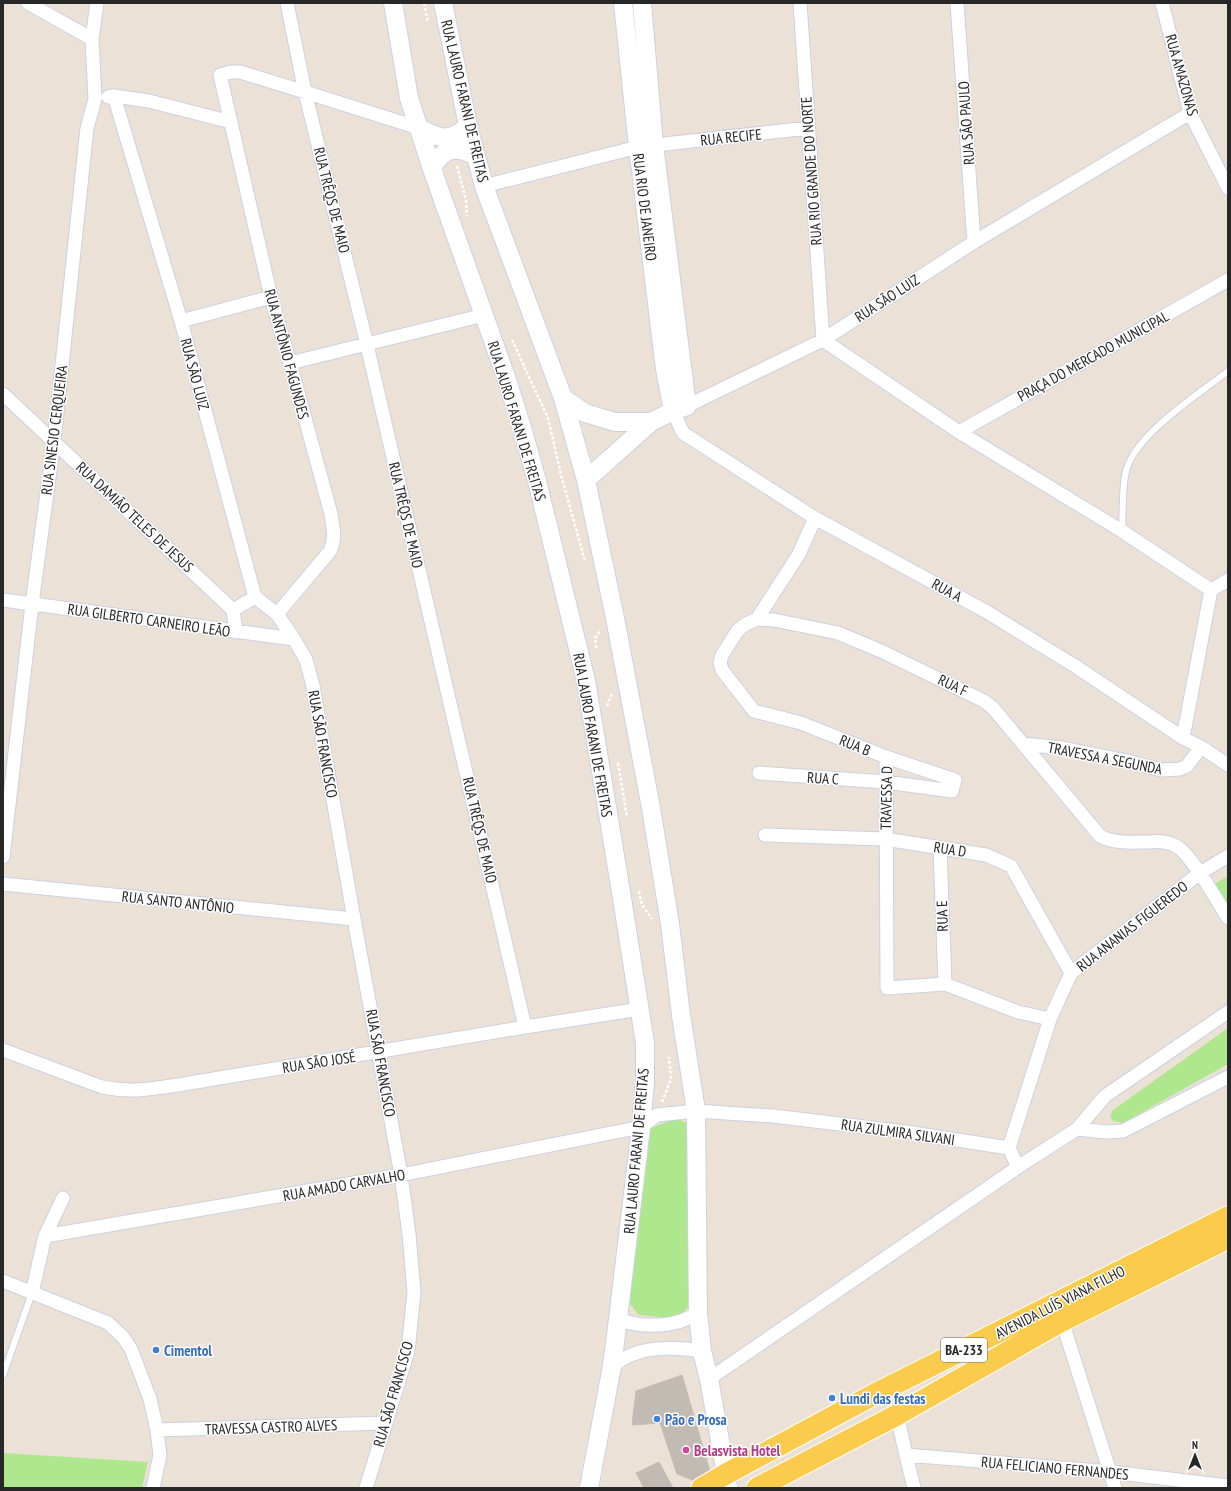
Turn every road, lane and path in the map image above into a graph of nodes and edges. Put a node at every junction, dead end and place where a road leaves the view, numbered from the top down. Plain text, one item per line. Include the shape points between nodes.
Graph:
1 (28, 3) edge
2 (97, 3) edge
3 (287, 3) edge
4 (393, 3) edge
5 (424, 3) edge
6 (443, 3) edge
7 (623, 3) edge
8 (642, 3) edge
9 (800, 3) edge
10 (957, 3) edge
11 (1162, 3) edge
12 (429, 23) dead end
13 (92, 39) junction
14 (305, 92) junction
15 (114, 96) junction
16 (96, 99) junction
17 (1190, 113) junction
18 (231, 122) junction
19 (468, 126) junction
20 (418, 128) junction
21 (808, 128) junction
22 (646, 146) junction
23 (454, 150) junction
24 (476, 156) junction
25 (432, 169) junction
26 (484, 186) junction
27 (1228, 188) edge
28 (468, 222) dead end
29 (974, 242) junction
30 (1228, 280) edge
31 (271, 297) junction
32 (484, 315) junction
33 (181, 321) junction
34 (508, 333) dead end
35 (823, 340) junction
36 (367, 345) junction
37 (290, 363) junction
38 (1228, 371) edge
39 (3, 394) edge
40 (564, 398) junction
41 (680, 408) junction
42 (651, 422) junction
43 (959, 432) junction
44 (54, 441) junction
45 (586, 480) junction
46 (815, 518) junction
47 (1122, 531) junction
48 (587, 567) dead end
49 (1228, 580) edge
50 (1211, 590) junction
51 (255, 597) junction
52 (3, 600) edge
53 (32, 604) junction
54 (233, 610) junction
55 (277, 614) junction
56 (757, 619) junction
57 (236, 632) junction
58 (294, 639) junction
59 (1182, 738) junction
60 (1023, 744) junction
61 (1201, 747) junction
62 (886, 757) junction
63 (618, 761) dead end
64 (1228, 765) edge
65 (759, 773) dead end
66 (955, 780) joint
67 (886, 782) junction
68 (628, 824) dead end
69 (765, 835) dead end
70 (885, 839) junction
71 (940, 848) junction
72 (1228, 856) edge
73 (3, 857) edge
74 (1200, 873) junction
75 (3, 884) edge
76 (638, 886) dead end
77 (1228, 918) edge
78 (354, 919) junction
79 (654, 921) dead end
80 (1071, 973) junction
81 (945, 984) junction
82 (640, 1009) junction
83 (1228, 1012) edge
84 (1050, 1019) junction
85 (525, 1027) junction
86 (3, 1050) edge
87 (669, 1050) dead end
88 (379, 1052) junction
89 (1228, 1077) edge
90 (696, 1111) junction
91 (657, 1115) junction
92 (642, 1127) junction
93 (1077, 1129) junction
94 (1009, 1148) junction
95 (1018, 1167) junction
96 (401, 1175) junction
97 (62, 1198) dead end
98 (1228, 1217) edge
99 (45, 1236) junction
100 (1228, 1238) edge
101 (3, 1281) edge
102 (32, 1293) junction
103 (698, 1312) junction
104 (618, 1319) junction
105 (1062, 1321) junction
106 (702, 1351) junction
107 (612, 1366) junction
108 (3, 1375) edge
109 (709, 1379) junction
110 (897, 1415) junction
111 (385, 1424) junction
112 (157, 1430) junction
113 (906, 1455) junction
114 (1111, 1472) junction
115 (728, 1481) edge
116 (1228, 1486) edge
117 (153, 1488) edge
118 (366, 1488) edge
119 (589, 1488) edge
120 (702, 1488) edge
121 (757, 1488) edge
122 (914, 1488) edge
123 (1115, 1488) edge

1 - 13 street
2 - 13 street, RUA SINESIO CERQUEIRA
3 - 14 street, RUA TRÊQS DE MAIO
4 - 20 street, RUA LAURO FARANI DE FREITAS via 409,98
5 - 12 path
6 - 19 street, RUA LAURO FARANI DE FREITAS
7 - 22 street, RUA RIO DE JANEIRO
8 - 22 street, RUA RIO DE JANEIRO
9 - 21 street, RUA RIO GRANDE DO NORTE
10 - 29 street, RUA SÃO PAULO
11 - 17 street, RUA AMAZONAS
13 - 16 street, RUA SINESIO CERQUEIRA
14 - 18 street, RUA ANTÔNIO FAGUNDES via 240,72 220,76
14 - 20 street
14 - 36 street, RUA TRÊQS DE MAIO
15 - 16 street
15 - 18 street via 149,101
15 - 33 street, RUA SÃO LUIZ
16 - 44 street, RUA SINESIO CERQUEIRA via 87,128
17 - 27 street, RUA AMAZONAS
17 - 29 street, RUA SÃO LUIZ
18 - 31 street, RUA ANTÔNIO FAGUNDES
19 - 20 street via 452,138 433,136
19 - 24 street, RUA LAURO FARANI DE FREITAS
20 - 25 street, RUA LAURO FARANI DE FREITAS
21 - 22 street, RUA RECIFE
21 - 35 street, RUA RIO GRANDE DO NORTE
22 - 26 street, RUA RECIFE
22 - 41 street, RUA RIO DE JANEIRO via 665,369
23 - 24 street via 464,150
23 - 25 street via 441,155
23 - 28 path via 466,200
24 - 26 street, RUA LAURO FARANI DE FREITAS
25 - 32 street, RUA LAURO FARANI DE FREITAS
26 - 40 street, RUA LAURO FARANI DE FREITAS
29 - 35 street, RUA SÃO LUIZ
30 - 43 street, PRAÇA DO MERCADO MUNICIPAL
31 - 33 street
31 - 37 street, RUA ANTÔNIO FAGUNDES
32 - 36 street
32 - 82 street, RUA LAURO FARANI DE FREITAS via 527,445 586,681
33 - 51 street, RUA SÃO LUIZ
34 - 48 path via 548,418 581,552
35 - 41 street, RUA SÃO LUIZ
35 - 43 street
36 - 37 street
36 - 85 street, RUA TRÊQS DE MAIO
37 - 55 street, RUA ANTÔNIO FAGUNDES via 331,514 334,544
38 - 47 lane via 1159,425 1131,456 1125,475
39 - 44 street, RUA DAMIÃO TELES DE JESUS
40 - 42 street via 585,413 615,422
40 - 45 street, RUA LAURO FARANI DE FREITAS
41 - 42 street, RUA SÃO LUIZ
41 - 46 street, RUA A via 683,433
42 - 45 street, RUA SÃO LUIZ
43 - 47 street
44 - 53 street, RUA SINESIO CERQUEIRA
44 - 54 street, RUA DAMIÃO TELES DE JESUS
45 - 90 street, RUA LAURO FARANI DE FREITAS via 651,808
46 - 56 street via 799,554
46 - 59 street, RUA A via 987,612 1075,666
47 - 50 street
49 - 50 street
50 - 59 street
51 - 54 street
51 - 55 street
52 - 53 street, RUA GILBERTO CARNEIRO LEÃO
53 - 57 street, RUA GILBERTO CARNEIRO LEÃO
53 - 73 street, RUA SINESIO CERQUEIRA
54 - 57 street
55 - 58 street
56 - 60 street, RUA F via 838,633 965,690 993,708
56 - 62 street, RUA B via 738,630 722,655 720,663 722,670 754,711 801,723
57 - 58 street, RUA GILBERTO CARNEIRO LEÃO
58 - 78 street, RUA SÃO FRANCISCO via 306,660 313,686
59 - 61 street, RUA A
60 - 61 street, TRAVESSA A SEGUNDA via 1062,748 1162,770 1187,766
60 - 74 street, RUA F via 1100,836 1115,842 1156,842 1176,846
61 - 64 street, RUA A
62 - 66 street, RUA B
62 - 67 street, TRAVESSA D
63 - 68 path
65 - 67 street, RUA C
66 - 67 street, RUA C via 952,791
67 - 70 street, TRAVESSA D
69 - 70 street, RUA D
70 - 71 street, RUA D
70 - 81 street, TRAVESSA D via 887,988
71 - 80 street, RUA D via 986,855 1011,866
71 - 81 street, RUA E
72 - 74 street, RUA ANANIAS FIGUEREDO
74 - 77 street, RUA F
74 - 80 street, RUA ANANIAS FIGUEREDO
75 - 78 street, RUA SANTO ANTÔNIO
76 - 79 path via 642,905
78 - 88 street, RUA SÃO FRANCISCO
80 - 84 street, RUA ANANIAS FIGUEREDO
81 - 84 street via 1018,1012
82 - 85 street, RUA SÃO JOSÉ
82 - 92 street, RUA LAURO FARANI DE FREITAS via 645,1044
83 - 93 street via 1104,1096
84 - 94 street, RUA ANANIAS FIGUEREDO
85 - 88 street, RUA SÃO JOSÉ
86 - 88 street, RUA SÃO JOSÉ via 102,1087 138,1091
87 - 91 path via 671,1079
88 - 96 street, RUA SÃO FRANCISCO
89 - 93 street via 1123,1131
90 - 91 street, RUA ZULMIRA SILVANI
90 - 94 street, RUA ZULMIRA SILVANI via 772,1116 906,1132
90 - 103 street, RUA LAURO FARANI DE FREITAS
91 - 92 street
92 - 96 street, RUA AMADO CARVALHO
92 - 104 street, RUA LAURO FARANI DE FREITAS
93 - 95 street
94 - 95 street
95 - 109 street
96 - 99 street, RUA AMADO CARVALHO
96 - 111 street, RUA SÃO FRANCISCO via 414,1292 408,1351
97 - 99 street
98 - 115 main road, AVENIDA LUÍS VIANA FILHO / BA-233 via 873,1396
99 - 102 street
100 - 105 main road, AVENIDA LUÍS VIANA FILHO / BA-233
101 - 102 street
102 - 108 lane
102 - 112 street via 108,1323 124,1337 150,1398
103 - 104 street via 681,1321 659,1325
103 - 106 street, RUA LAURO FARANI DE FREITAS
104 - 107 street, RUA LAURO FARANI DE FREITAS
105 - 110 main road, AVENIDA LUÍS VIANA FILHO / BA-233
105 - 114 street
106 - 107 street via 686,1348 657,1349 634,1353
106 - 109 street, RUA LAURO FARANI DE FREITAS
107 - 119 street, RUA LAURO FARANI DE FREITAS
109 - 115 street, RUA LAURO FARANI DE FREITAS
110 - 113 street
110 - 121 main road, AVENIDA LUÍS VIANA FILHO / BA-233
111 - 112 street, TRAVESSA CASTRO ALVES
111 - 118 street, RUA SÃO FRANCISCO
112 - 117 street via 160,1455
113 - 114 street, RUA FELICIANO FERNANDES
113 - 122 street
114 - 116 street, RUA FELICIANO FERNANDES
114 - 123 street
115 - 120 main road, AVENIDA LUÍS VIANA FILHO / BA-233

